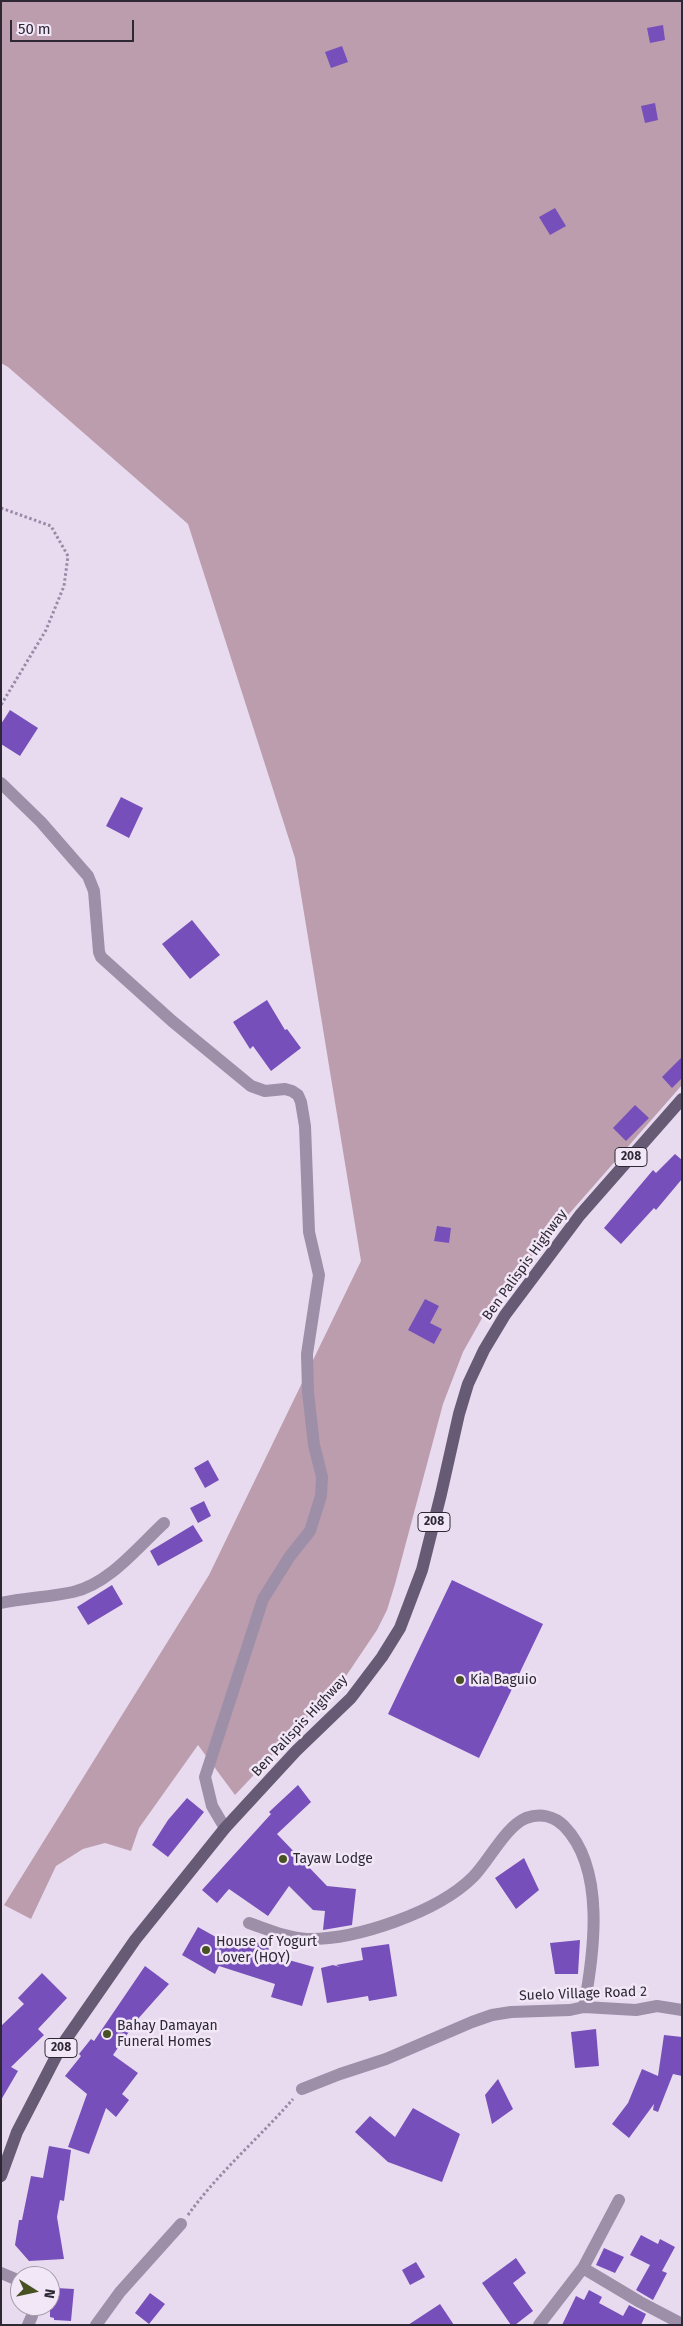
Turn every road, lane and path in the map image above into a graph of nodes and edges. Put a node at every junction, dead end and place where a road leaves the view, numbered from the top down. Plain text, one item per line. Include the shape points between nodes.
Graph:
1 (1, 508) edge
2 (1, 705) edge
3 (1, 783) edge
4 (682, 1099) edge
5 (164, 1523) dead end
6 (1, 1603) edge
7 (225, 1828) junction
8 (249, 1923) dead end
9 (584, 2007) junction
10 (682, 2010) edge
11 (302, 2090) joint
12 (1, 2176) edge
13 (619, 2200) dead end
14 (181, 2224) joint
15 (583, 2268) junction
16 (682, 2324) edge
17 (96, 2325) edge
18 (539, 2325) edge

1 - 2 path via 51,526 68,556 64,586 46,630
3 - 7 street via 41,822 88,876 94,891 101,957 251,1086 265,1091 292,1091 301,1102 305,1126 309,1232 319,1275 307,1354 314,1445 322,1477 321,1496 310,1531 263,1599 205,1778 212,1806
4 - 7 main road, Ben Palispis Highway / 208 via 580,1215 505,1315 484,1350 468,1384 459,1414 422,1570 400,1628 382,1657 351,1698 296,1751
5 - 6 street via 115,1568 90,1586 74,1592
7 - 12 main road, Ben Palispis Highway / 208 via 135,1940 62,2044 17,2132
8 - 9 street via 306,1939 354,1934 398,1921 450,1895 472,1878 524,1819 545,1816 557,1820 573,1836 591,1882 591,1971
9 - 10 street, Suelo Village Road 2 via 636,2010 657,2006
9 - 11 street, Suelo Village Road 2 via 501,2014 472,2022
11 - 14 path via 201,2197
13 - 15 street
14 - 17 street via 120,2292
15 - 16 street
15 - 18 street

